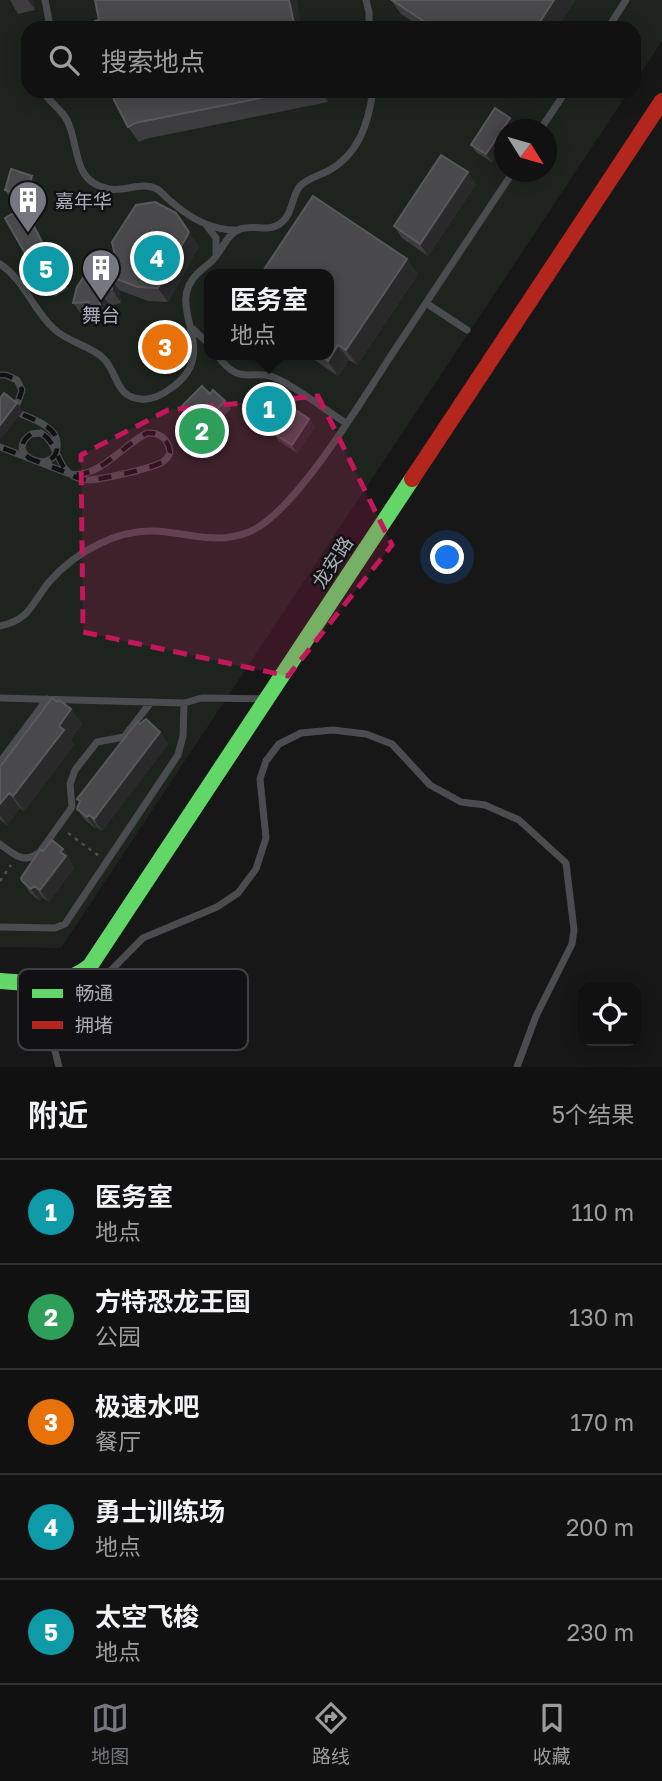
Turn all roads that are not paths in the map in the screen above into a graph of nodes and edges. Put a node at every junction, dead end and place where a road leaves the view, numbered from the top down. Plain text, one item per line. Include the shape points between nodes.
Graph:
1 (45, 0) edge
2 (366, 0) edge
3 (626, 0) edge
4 (49, 21) edge
5 (368, 21) edge
6 (612, 21) edge
7 (47, 98) edge
8 (372, 98) edge
9 (561, 98) edge
10 (662, 101) edge
11 (547, 119) edge
12 (506, 182) edge
13 (204, 223) junction
14 (237, 230) junction
15 (214, 259) junction
16 (0, 264) edge
17 (426, 303) junction
18 (191, 327) junction
19 (467, 330) dead end
20 (204, 340) edge
21 (221, 360) edge
22 (346, 423) junction
23 (0, 626) edge
24 (0, 698) edge
25 (47, 699) junction
26 (266, 699) junction
27 (151, 702) junction
28 (184, 703) junction
29 (0, 762) edge
30 (0, 844) edge
31 (0, 927) edge
32 (87, 969) edge
33 (112, 969) edge
34 (0, 981) edge
35 (18, 981) edge
36 (517, 1067) edge

1 - 4 lane
2 - 5 lane
3 - 6 lane
7 - 13 lane via 69,125 77,161 89,179 106,189 149,186
8 - 14 lane via 358,143 344,160 305,181 282,223 267,229
9 - 11 lane
10 - 26 main road, 龙安路
12 - 17 lane
13 - 14 lane
13 - 15 lane via 216,238
14 - 15 lane
15 - 18 lane via 186,290 185,309
16 - 18 lane via 22,283 49,324 68,340 100,355 117,386 136,399 162,394 187,372 194,351
17 - 19 lane
17 - 22 lane
18 - 20 lane
21 - 22 lane via 240,376 274,376
22 - 23 lane via 285,505 263,524 226,538 153,531 112,538 84,551 59,571 25,615
24 - 25 lane
25 - 27 lane
25 - 29 lane
26 - 28 lane via 202,698
26 - 32 main road, 龙安路
27 - 28 lane
27 - 30 lane via 124,737 92,746 71,776 72,807 36,856 24,859
28 - 31 lane via 178,755 65,923 55,928
33 - 36 lane via 143,938 238,893 256,869 266,838 260,779 279,744 301,733 366,734 392,744 430,785 461,802 485,805 519,820 566,863 572,944
34 - 35 main road, 龙安路

